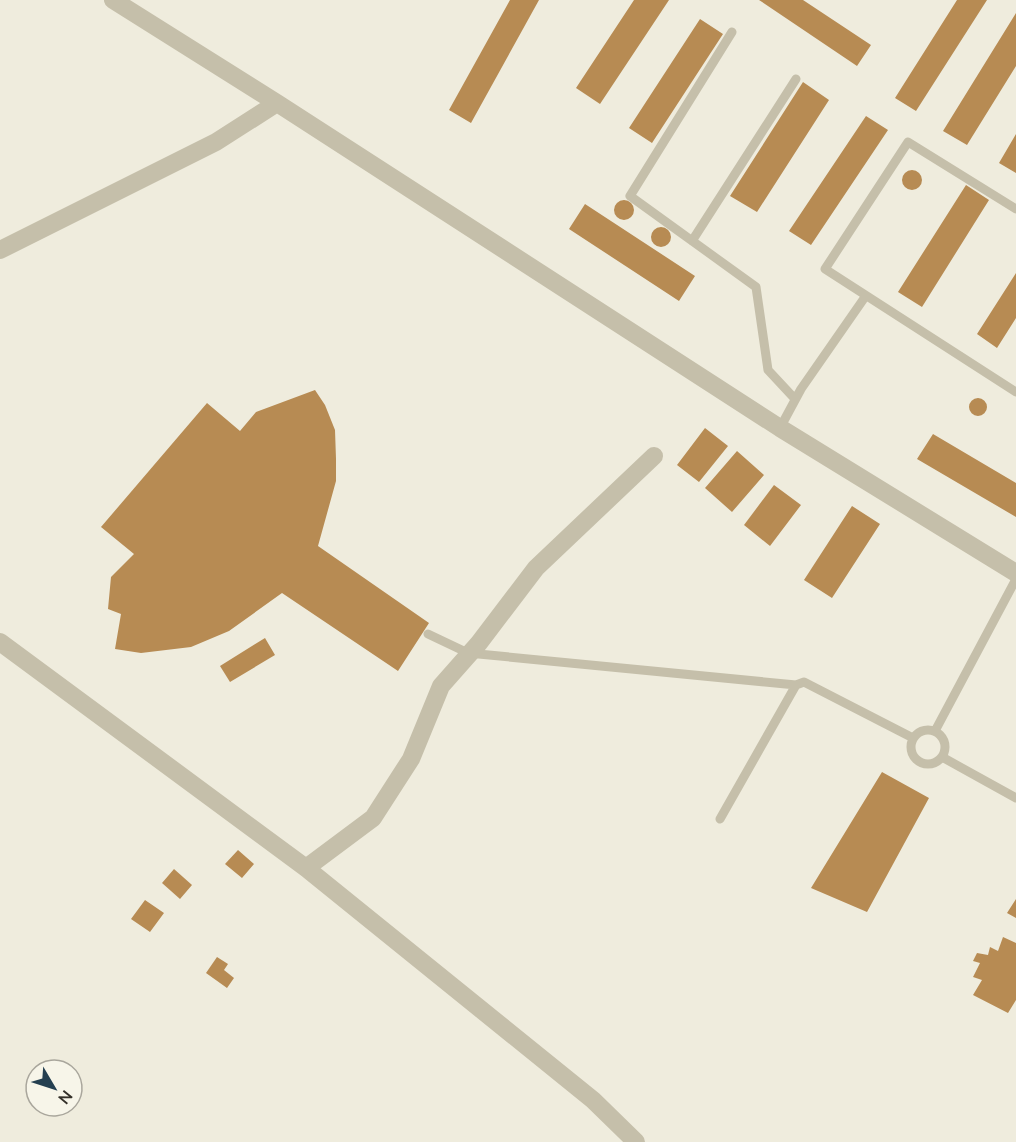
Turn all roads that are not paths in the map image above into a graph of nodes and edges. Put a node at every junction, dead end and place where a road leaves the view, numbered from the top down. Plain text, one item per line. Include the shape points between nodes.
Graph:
1 (113, 0) edge
2 (732, 32) dead end
3 (796, 79) dead end
4 (277, 103) junction
5 (1016, 209) edge
6 (692, 241) junction
7 (0, 250) edge
8 (865, 297) junction
9 (1016, 392) edge
10 (795, 399) junction
11 (780, 428) junction
12 (654, 456) dead end
13 (1016, 573) edge
14 (1016, 579) edge
15 (428, 634) dead end
16 (0, 642) edge
17 (468, 653) junction
18 (796, 685) junction
19 (935, 731) junction
20 (913, 738) junction
21 (942, 757) junction
22 (1016, 798) edge
23 (720, 819) dead end
24 (306, 868) junction
25 (636, 1142) edge

1 - 4 street
2 - 6 lane via 630,195
3 - 6 lane
4 - 7 street via 216,142
4 - 11 street
5 - 8 lane via 908,142 825,269
6 - 10 lane via 756,287 768,370
8 - 9 lane
8 - 10 lane
10 - 11 lane
11 - 13 street
12 - 17 street via 536,568
14 - 19 lane
15 - 17 lane
16 - 24 street
17 - 18 lane
17 - 24 street via 441,686 411,759 373,818
18 - 20 lane via 804,682
18 - 23 lane
19 - 20 lane via 925,730
19 - 21 lane via 945,747
20 - 21 lane via 911,752 916,760 925,765
21 - 22 lane
24 - 25 street via 593,1100

